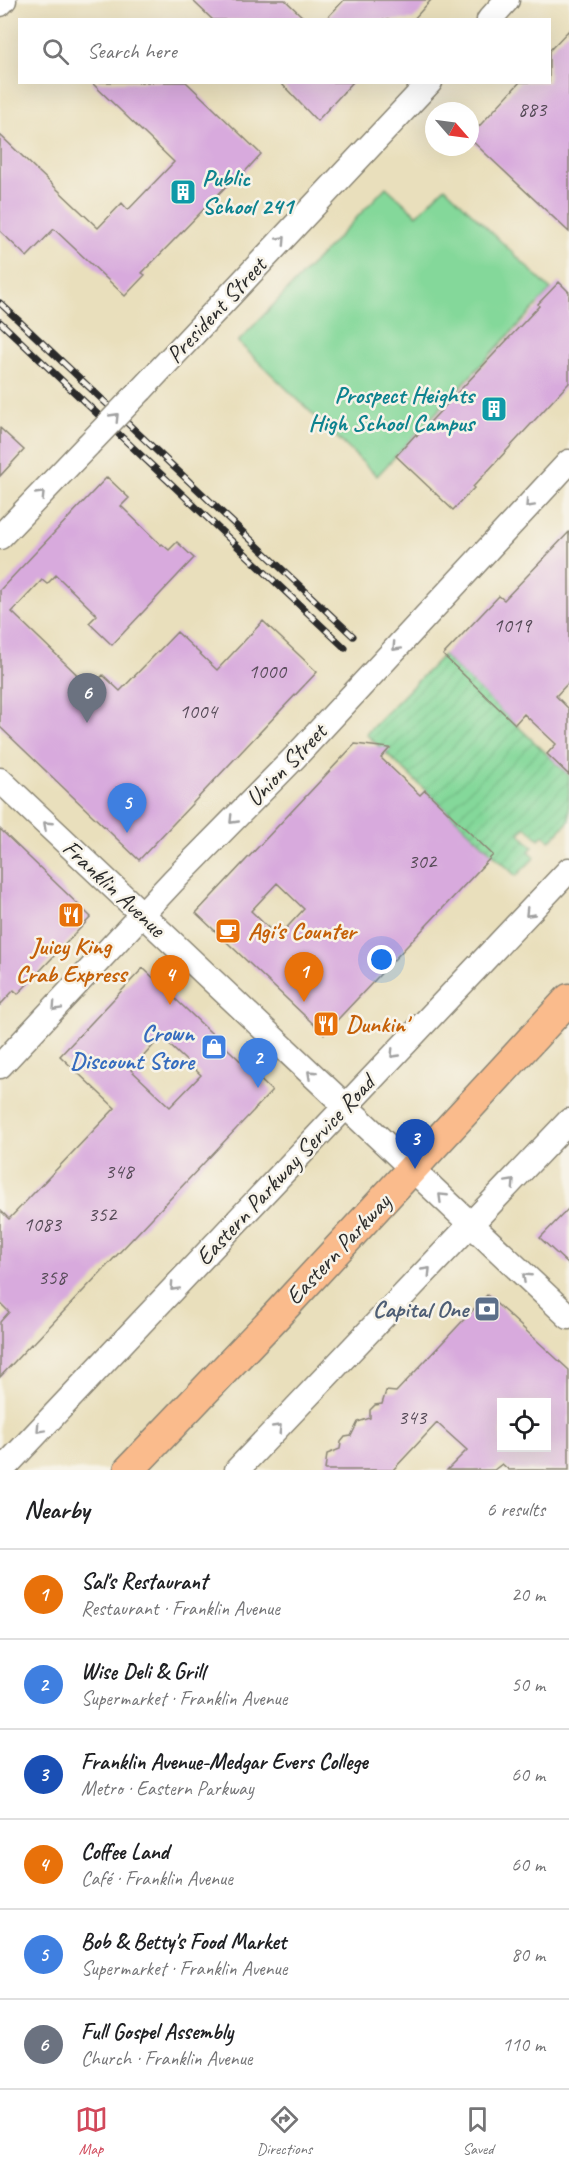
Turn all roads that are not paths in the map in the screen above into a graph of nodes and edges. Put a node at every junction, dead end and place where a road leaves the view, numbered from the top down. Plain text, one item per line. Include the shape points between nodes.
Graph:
1 (4, 0) edge
2 (507, 0) edge
3 (0, 4) edge
4 (491, 18) edge
5 (428, 84) edge
6 (569, 462) edge
7 (0, 537) edge
8 (0, 780) edge
9 (569, 870) edge
10 (142, 914) junction
11 (569, 999) edge
12 (0, 1066) edge
13 (345, 1106) junction
14 (569, 1121) edge
15 (412, 1169) junction
16 (471, 1225) junction
17 (569, 1317) edge
18 (2, 1470) edge
19 (129, 1470) edge
20 (237, 1470) edge

1 - 3 street
2 - 4 street
7 -> 5 street, President Street, bridge
6 -> 10 street, Union Street via 303,748
10 -> 8 street, Franklin Avenue
9 -> 13 street, Eastern Parkway Service Road
10 -> 12 street, Union Street
13 -> 10 street, Franklin Avenue
11 - 15 main road, Eastern Parkway
13 - 15 street, Franklin Avenue
13 -> 18 street, Eastern Parkway Service Road
16 -> 14 street
16 -> 15 street, Franklin Avenue
15 - 19 main road, Eastern Parkway
17 -> 16 street, Franklin Avenue
20 -> 16 street

